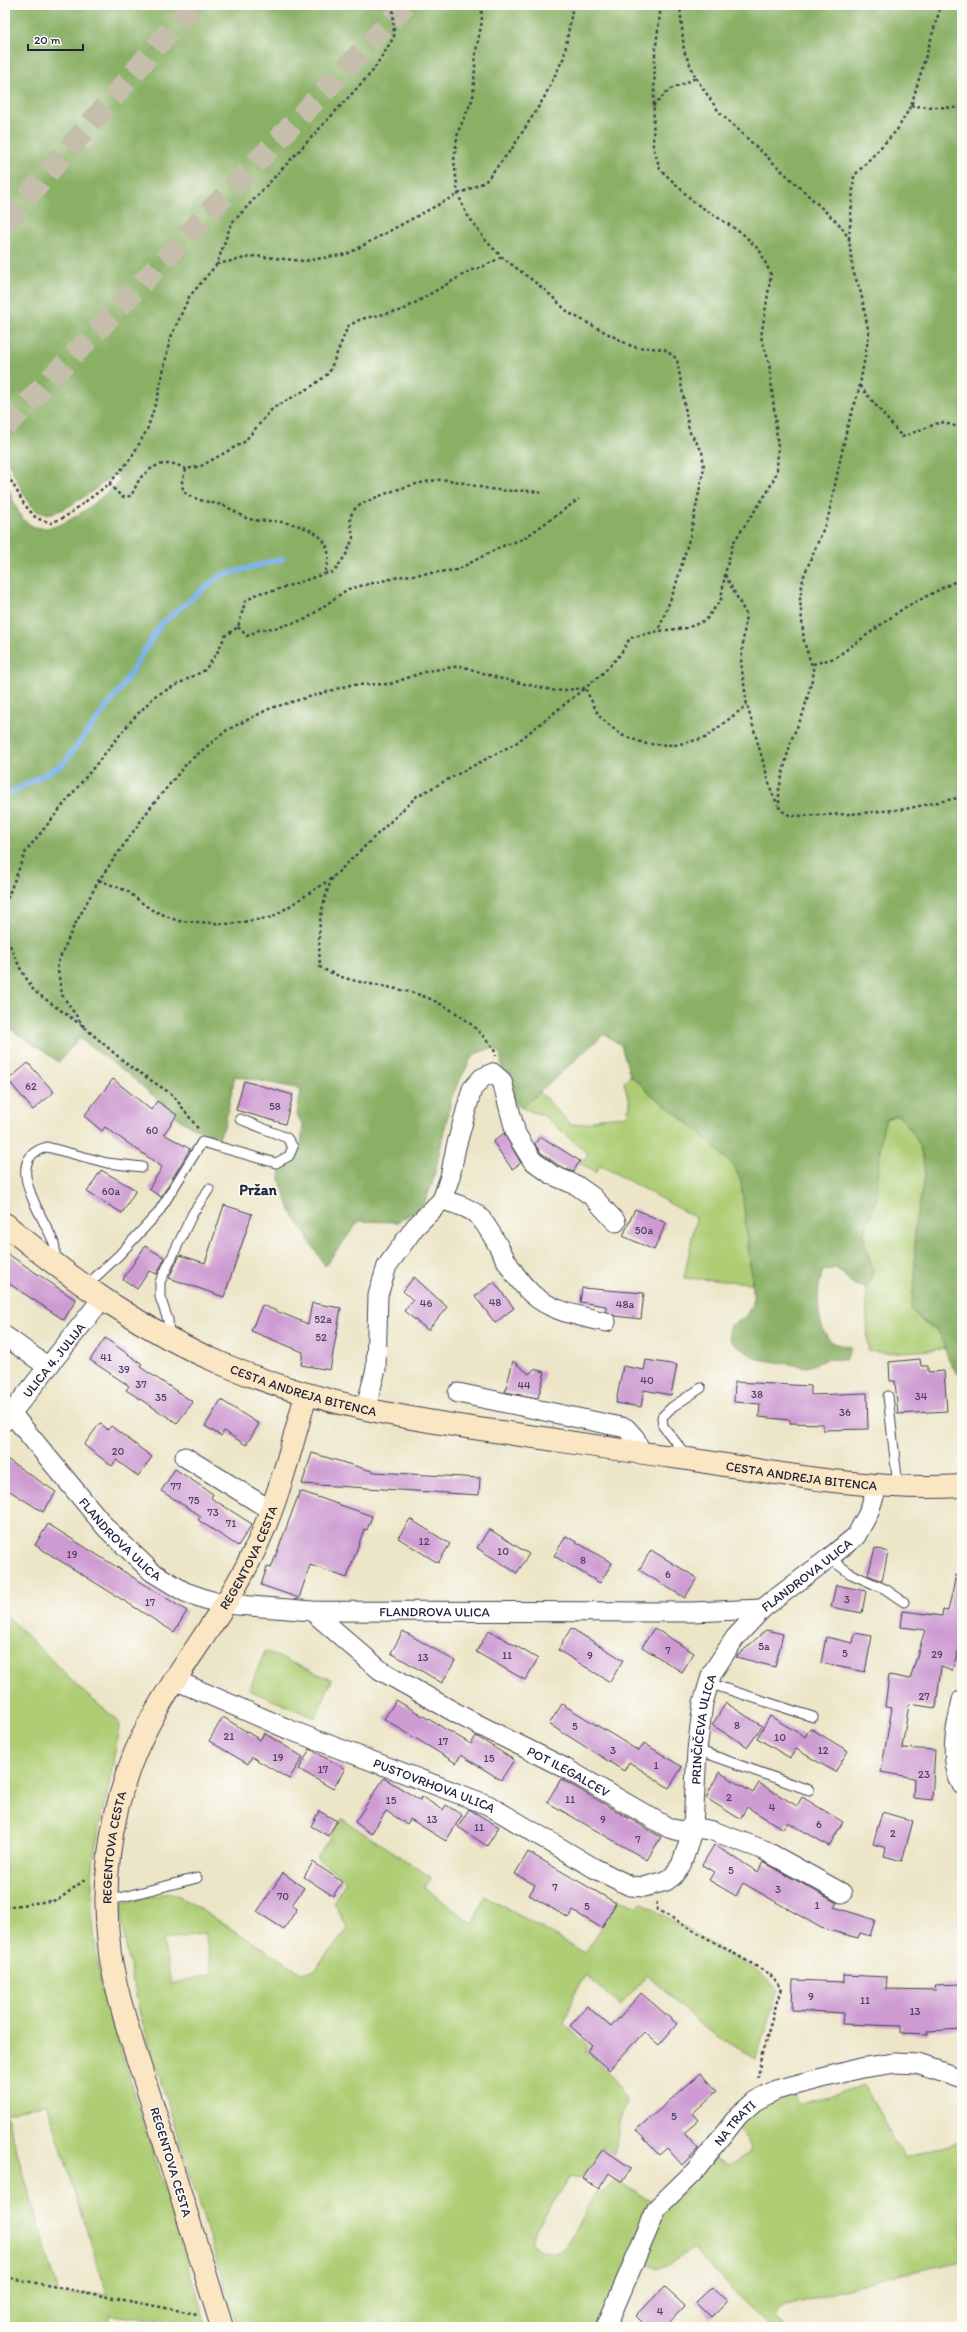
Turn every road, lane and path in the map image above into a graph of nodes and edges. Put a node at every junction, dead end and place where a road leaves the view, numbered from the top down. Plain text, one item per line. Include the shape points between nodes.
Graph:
1 (393, 5) edge
2 (481, 5) edge
3 (573, 5) edge
4 (661, 5) edge
5 (680, 5) edge
6 (941, 5) edge
7 (696, 78) junction
8 (653, 106) junction
9 (911, 106) junction
10 (962, 108) edge
11 (458, 194) junction
12 (849, 239) junction
13 (502, 257) junction
14 (217, 264) junction
15 (860, 386) junction
16 (962, 428) edge
17 (186, 469) junction
18 (5, 470) edge
19 (110, 484) junction
20 (541, 493) dead end
21 (579, 499) dead end
22 (324, 574) junction
23 (724, 574) junction
24 (962, 578) edge
25 (238, 627) junction
26 (658, 631) junction
27 (813, 664) junction
28 (585, 688) junction
29 (747, 706) junction
30 (962, 797) edge
31 (779, 807) junction
32 (332, 878) junction
33 (98, 880) junction
34 (5, 904) edge
35 (5, 922) edge
36 (84, 1027) junction
37 (493, 1073) junction
38 (240, 1119) dead end
39 (202, 1142) junction
40 (142, 1166) dead end
41 (209, 1189) dead end
42 (442, 1200) junction
43 (616, 1222) dead end
44 (5, 1224) edge
45 (54, 1265) junction
46 (94, 1293) junction
47 (606, 1322) dead end
48 (5, 1336) edge
49 (170, 1339) junction
50 (48, 1367) junction
51 (701, 1388) dead end
52 (458, 1393) dead end
53 (306, 1395) junction
54 (888, 1396) dead end
55 (365, 1410) junction
56 (8, 1417) edge
57 (641, 1453) junction
58 (185, 1457) dead end
59 (690, 1460) junction
60 (888, 1486) junction
61 (962, 1486) edge
62 (272, 1511) junction
63 (829, 1558) junction
64 (904, 1602) dead end
65 (226, 1604) junction
66 (762, 1609) junction
67 (312, 1611) junction
68 (175, 1680) junction
69 (708, 1682) junction
70 (962, 1700) edge
71 (813, 1717) dead end
72 (697, 1750) junction
73 (962, 1785) edge
74 (809, 1790) dead end
75 (693, 1827) junction
76 (109, 1853) junction
77 (196, 1878) dead end
78 (666, 1881) junction
79 (842, 1893) dead end
80 (107, 1901) junction
81 (5, 1907) edge
82 (962, 2079) edge
83 (761, 2096) junction
84 (5, 2277) edge
85 (221, 2323) edge
86 (606, 2327) edge

1 - 14 path via 394,37 372,72 231,224
2 - 11 path via 482,21 476,51 473,98 458,132 454,160
3 - 11 path via 564,57 544,98 513,147 485,182
4 - 8 path via 655,54
5 - 7 path via 684,51
6 - 9 path
7 - 8 path via 669,90
7 - 12 path via 720,112 841,226
8 - 23 path via 653,146 660,169 695,203 742,233 760,251 771,275 762,337 769,362 778,446 777,472 733,543
9 - 10 path
9 - 12 path via 897,130 854,176
11 - 13 path via 466,213 486,241
11 - 14 path via 347,254 304,260 255,256
12 - 15 path via 853,271 869,334
13 - 17 path via 471,270 403,310 361,319 348,326 329,373 312,387 273,408 244,442 201,466
13 - 26 path via 545,290 569,313 633,347 664,348 677,359 689,431 702,451 704,468 690,536 675,588
14 - 19 path via 189,297 170,339 158,396 147,430 131,458
15 - 16 path via 902,437 941,422
15 - 27 path via 847,428 828,518 803,578 800,600 804,642
17 - 19 path via 175,464 153,467 140,478 135,491 127,497 122,497
17 - 22 path via 182,481 183,491 192,499 226,507 247,518 283,522 305,528 318,535 326,543 330,553
18 - 19 path via 24,504 36,518 51,523 75,511
20 - 22 path via 530,490 500,491 447,480 428,480 399,490 356,507 350,517 353,538 347,553 334,572
21 - 25 path via 523,539 500,547 457,570 403,576 348,589 306,619 259,630 247,636
22 - 25 path via 270,592 258,593 245,602
23 - 26 path via 721,599 706,620 687,628
23 - 29 path via 746,614 741,663
24 - 27 path via 904,608 835,658
25 - 34 path via 225,636 218,653 205,670 155,696 132,720 26,851
26 - 28 path via 630,638 602,674
27 - 31 path via 812,682 803,714 792,738 779,789
28 - 29 path via 599,716 621,735 647,744 675,745 705,738
28 - 32 path via 516,743 417,796
28 - 33 path via 556,691 498,678 461,666 426,671 390,684 350,685 271,708 227,730 188,762 150,808
29 - 31 path via 772,794
30 - 31 path via 905,809 851,814 792,816
32 - 33 path via 273,917 231,924 178,921 150,909 127,891
32 - 37 path via 321,907 318,927 320,968 337,977 417,994 453,1010 476,1028 495,1051 497,1061
33 - 36 path via 57,965 62,995
35 - 36 path via 8,941 34,991
36 - 39 path via 128,1065 173,1095 197,1126
37 - 42 street via 482,1078 472,1089
37 - 43 street via 502,1081 516,1134 532,1160 552,1175 576,1185 593,1197
38 - 39 lane via 288,1138 293,1147 289,1156 276,1163
39 - 46 lane via 158,1213 119,1255
40 - 45 lane via 107,1163 47,1147 38,1149 30,1155 25,1168 27,1187 55,1245
41 - 49 lane via 193,1213 160,1282 160,1297 168,1320
42 - 47 street via 462,1206 482,1219 513,1273 533,1294 562,1312
42 - 55 street via 415,1227 387,1266 378,1295 376,1369
44 - 45 street, CESTA ANDREJA BITENCA
45 - 46 street, CESTA ANDREJA BITENCA
46 - 49 street, CESTA ANDREJA BITENCA
46 - 50 street, ULICA 4. JULIJA
48 - 50 street
49 - 53 street, CESTA ANDREJA BITENCA via 226,1366
50 - 56 street, ULICA 4. JULIJA
51 - 59 lane via 672,1407 662,1417 663,1426
52 - 57 street via 626,1428 635,1438
53 - 55 street, CESTA ANDREJA BITENCA
53 - 62 street, REGENTOVA CESTA
54 - 60 lane
55 - 57 street, CESTA ANDREJA BITENCA
56 - 65 street, FLANDROVA ULICA via 107,1529 152,1572 185,1592
57 - 59 street, CESTA ANDREJA BITENCA
58 - 62 street
59 - 60 street, CESTA ANDREJA BITENCA
60 - 61 street, CESTA ANDREJA BITENCA
60 - 63 street, FLANDROVA ULICA via 856,1536
62 - 65 street, REGENTOVA CESTA via 257,1546
63 - 64 lane via 852,1574 885,1589
63 - 66 street, FLANDROVA ULICA
65 - 67 street, FLANDROVA ULICA
65 - 68 street, REGENTOVA CESTA
66 - 67 street, FLANDROVA ULICA via 692,1612
66 - 69 street, PRINČIČEVA ULICA via 735,1638
67 - 75 street, POT ILEGALCEV via 380,1670 465,1718 565,1768 669,1828 680,1831
68 - 76 street, REGENTOVA CESTA via 135,1753 118,1805
68 - 78 street, PUSTOVRHOVA ULICA via 290,1730 488,1805 594,1868 630,1886 644,1887
69 - 71 lane
69 - 72 street, PRINČIČEVA ULICA
70 - 73 street via 954,1735 956,1774
72 - 74 lane
72 - 75 street, PRINČIČEVA ULICA
75 - 78 street, PRINČIČEVA ULICA via 681,1865
75 - 79 street, POT ILEGALCEV via 713,1831 764,1850
76 - 80 street, REGENTOVA CESTA
76 - 81 path via 82,1884 58,1900
77 - 80 lane
78 - 83 path via 656,1906 658,1910 761,1969 774,1978 781,1988 758,2075
80 - 85 street, REGENTOVA CESTA via 111,1956 119,1995
82 - 83 street, NA TRATI via 918,2064 895,2063 861,2068
83 - 86 street, NA TRATI via 738,2116 695,2171 657,2208
84 - 85 path

